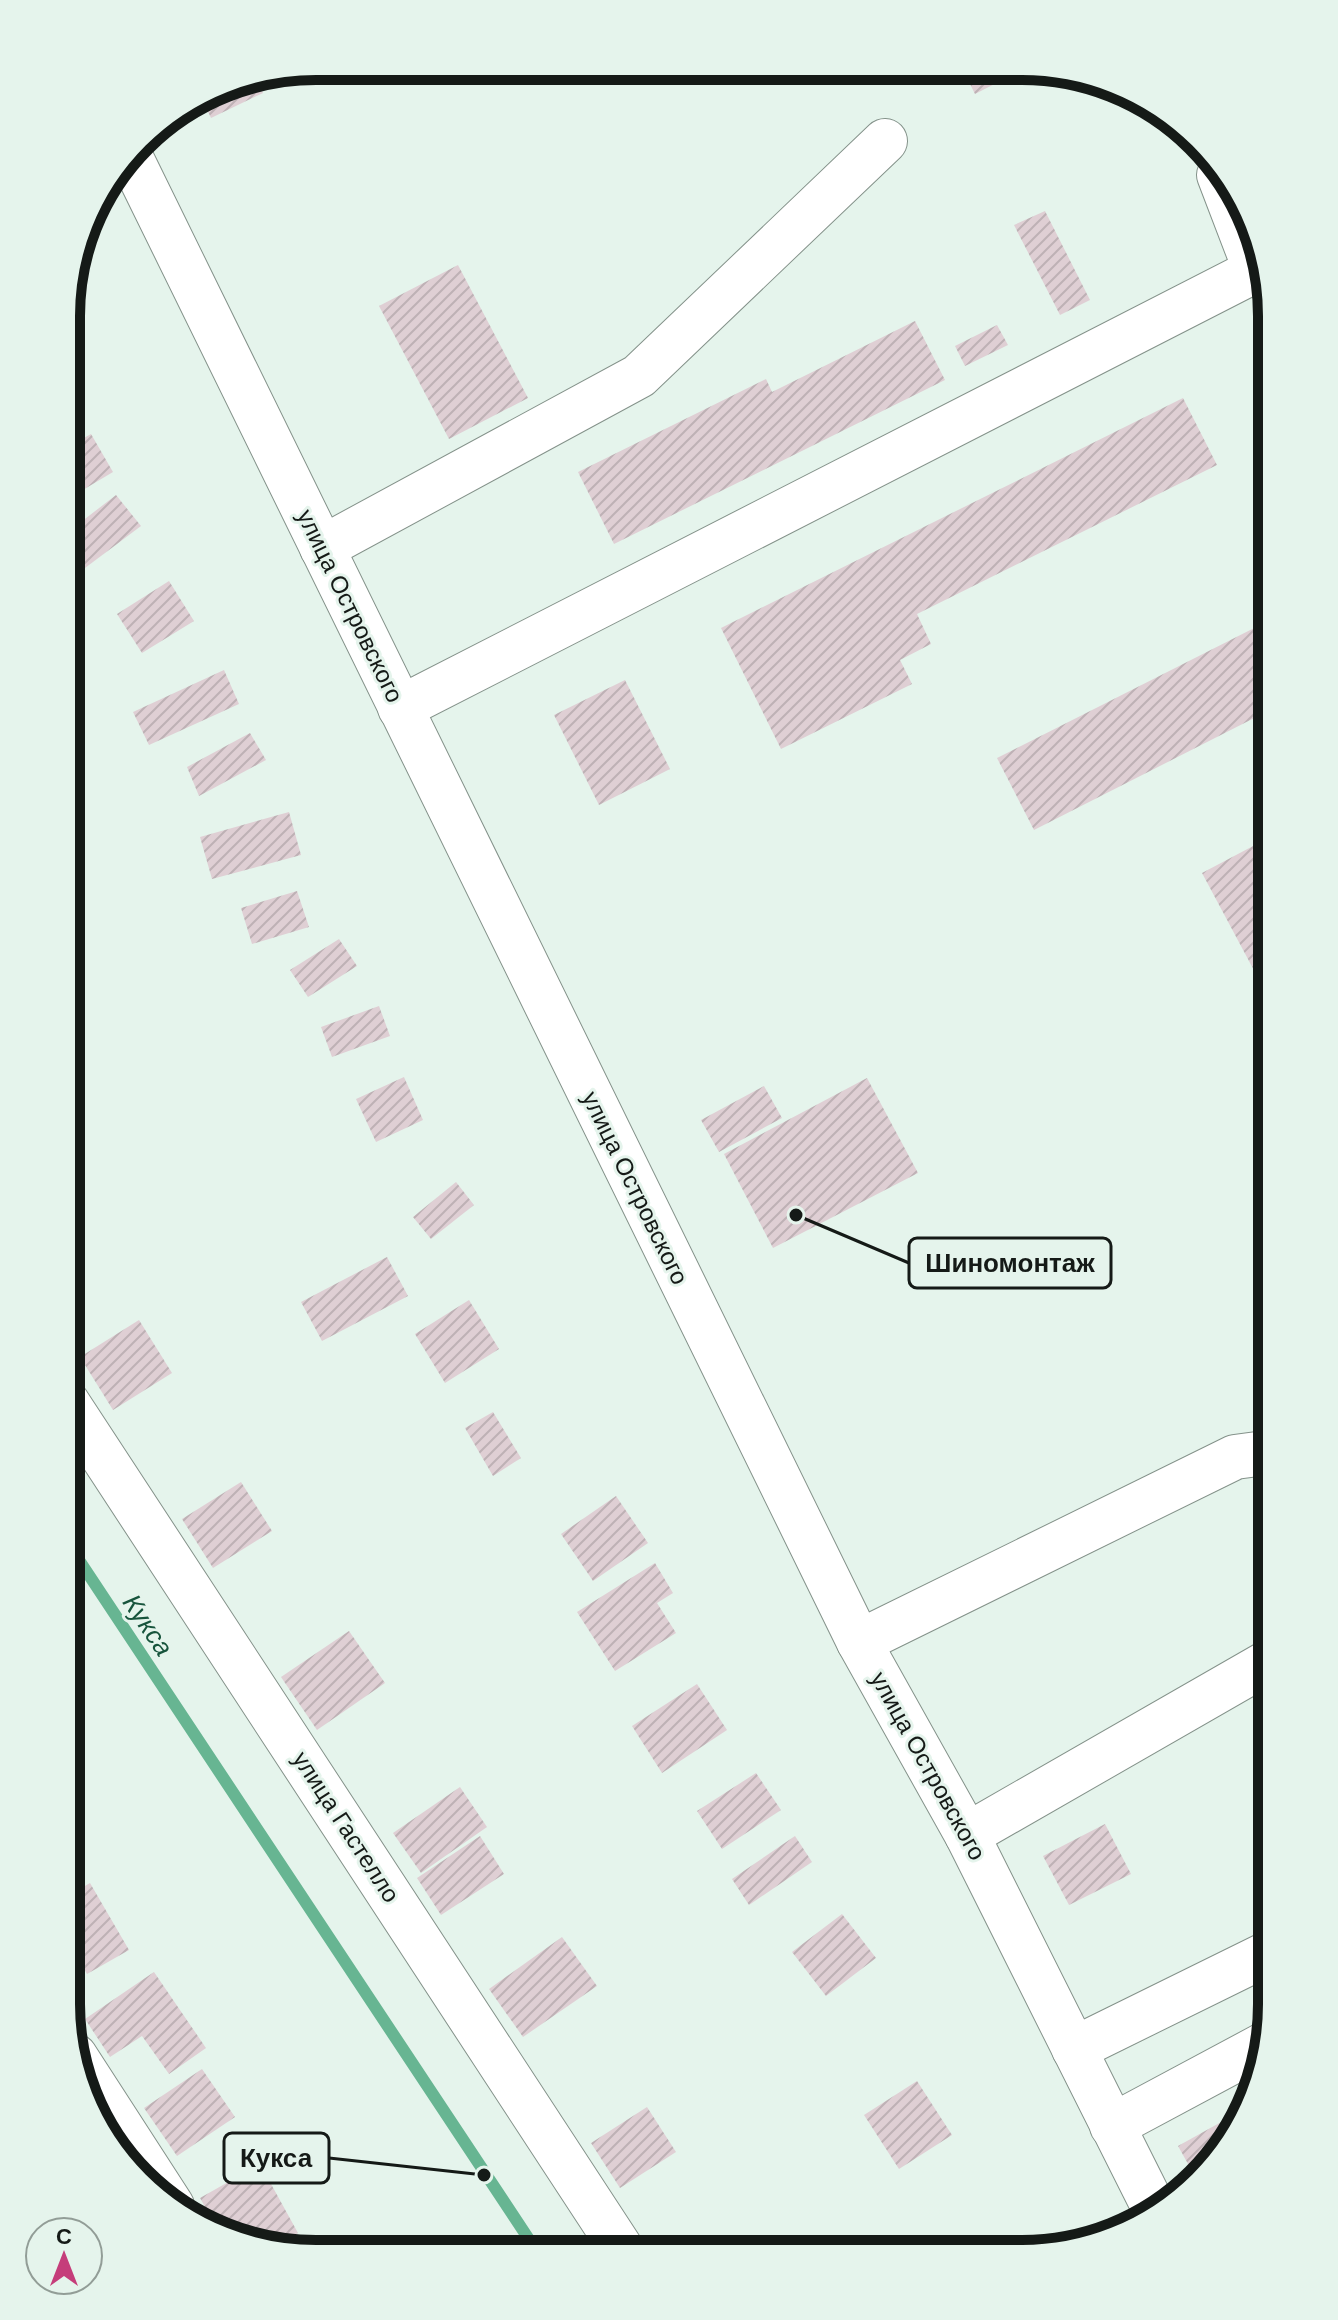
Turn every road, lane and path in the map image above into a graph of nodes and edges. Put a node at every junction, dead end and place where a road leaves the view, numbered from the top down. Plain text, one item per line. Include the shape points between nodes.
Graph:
1 (885, 141) dead end
2 (134, 165) edge
3 (1253, 270) edge
4 (322, 548) junction
5 (400, 708) junction
6 (80, 1422) edge
7 (1257, 1454) edge
8 (859, 1642) junction
9 (1257, 1668) edge
10 (967, 1835) junction
11 (1257, 1959) edge
12 (1074, 2049) junction
13 (1253, 2051) edge
14 (97, 2089) edge
15 (1112, 2126) junction
16 (150, 2172) edge
17 (1151, 2201) edge
18 (615, 2240) edge

1 - 4 street via 639,376
2 - 4 street, улица Островского
3 - 5 street
4 - 5 street, улица Островского
5 - 8 street, улица Островского
6 - 18 street, улица Гастелло
7 - 8 street via 1235,1457
8 - 10 street, улица Островского
9 - 10 street
10 - 12 street, улица Островского
11 - 12 street
12 - 15 street, улица Островского
13 - 15 street
14 - 16 street
15 - 17 street, улица Островского

